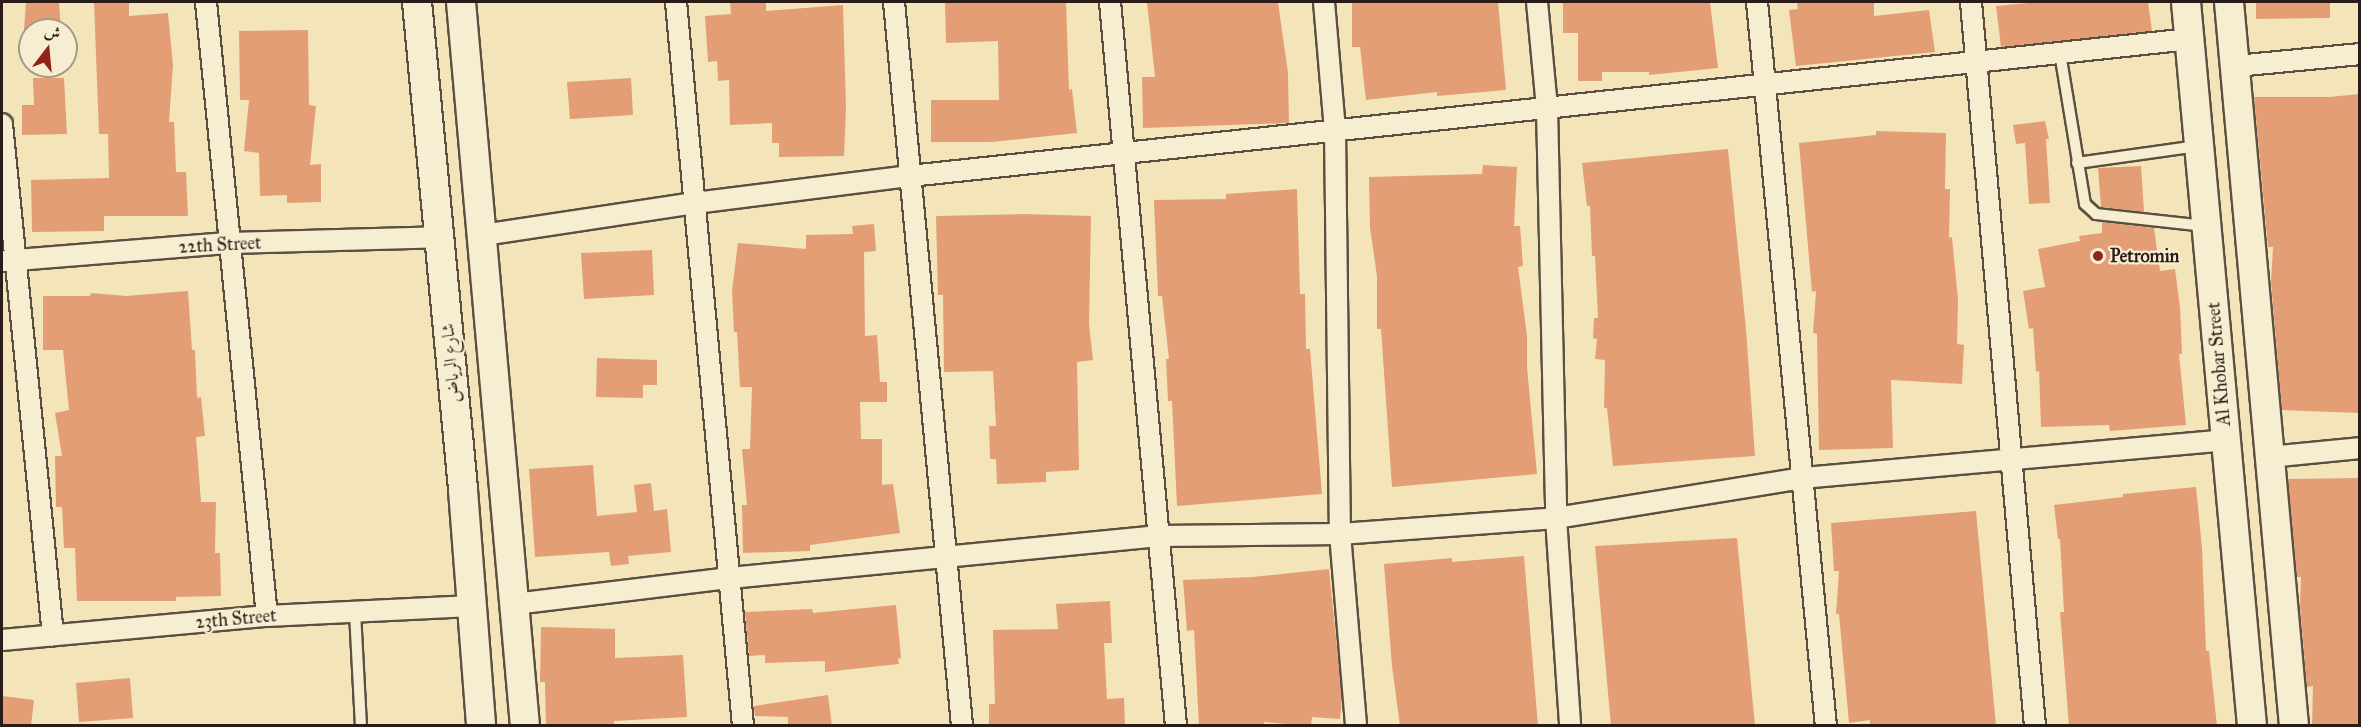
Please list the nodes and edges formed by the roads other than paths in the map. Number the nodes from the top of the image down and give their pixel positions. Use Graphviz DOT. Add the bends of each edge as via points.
graph roads {
  1 [pos="206,2"];
  2 [pos="417,2"];
  3 [pos="461,2"];
  4 [pos="676,2"];
  5 [pos="894,2"];
  6 [pos="1110,2"];
  7 [pos="1324,2"];
  8 [pos="1537,2"];
  9 [pos="1757,2"];
  10 [pos="1971,2"];
  11 [pos="2186,2"];
  12 [pos="2229,2"];
  13 [pos="2189,39"];
  14 [pos="2060,53"];
  15 [pos="2360,54"];
  16 [pos="1976,62"];
  17 [pos="2236,66"];
  18 [pos="1765,85"];
  19 [pos="1547,108"];
  20 [pos="2,124"];
  21 [pos="1335,130"];
  22 [pos="2199,146"];
  23 [pos="1124,153"];
  24 [pos="2077,163"];
  25 [pos="910,176"];
  26 [pos="695,202"];
  27 [pos="2206,226"];
  28 [pos="483,235"];
  29 [pos="439,237"];
  30 [pos="230,243"];
  31 [pos="8,261"];
  32 [pos="2226,440"];
  33 [pos="2360,448"];
  34 [pos="2269,458"];
  35 [pos="2011,459"];
  36 [pos="1803,478"];
  37 [pos="1556,518"];
  38 [pos="1340,534"];
  39 [pos="1159,536"];
  40 [pos="946,555"];
  41 [pos="730,578"];
  42 [pos="514,604"];
  43 [pos="472,606"];
  44 [pos="355,612"];
  45 [pos="267,616"];
  46 [pos="52,636"];
  47 [pos="2,640"];
  48 [pos="361,726"];
  49 [pos="482,726"];
  50 [pos="525,726"];
  51 [pos="743,726"];
  52 [pos="962,726"];
  53 [pos="1176,726"];
  54 [pos="1356,726"];
  55 [pos="1570,726"];
  56 [pos="1826,726"];
  57 [pos="2035,726"];
  58 [pos="2252,726"];
  59 [pos="2294,726"];
  1 -- 30 [label="street"];
  2 -- 29 [label="street, شارع الرياض"];
  3 -- 28 [label="street"];
  4 -- 26 [label="street"];
  5 -- 25 [label="street"];
  6 -- 23 [label="street"];
  7 -- 21 [label="street"];
  8 -- 19 [label="street"];
  9 -- 18 [label="street"];
  10 -- 16 [label="street"];
  11 -- 13 [label="street, Al Khobar Street"];
  12 -- 17 [label="street"];
  13 -- 14 [label="street"];
  13 -- 22 [label="street, Al Khobar Street"];
  14 -- 16 [label="street"];
  14 -- 24 [label="lane"];
  15 -- 17 [label="street"];
  16 -- 18 [label="street"];
  16 -- 35 [label="street"];
  17 -- 34 [label="street"];
  18 -- 19 [label="street"];
  18 -- 36 [label="street"];
  19 -- 21 [label="street"];
  19 -- 37 [label="street"];
  20 -- 31 [label="street"];
  21 -- 23 [label="street"];
  21 -- 38 [label="street"];
  22 -- 24 [label="lane"];
  22 -- 27 [label="street, Al Khobar Street"];
  23 -- 25 [label="street"];
  23 -- 39 [label="street"];
  24 -- 27 [label="lane" via="2085,204 2096,214"];
  25 -- 26 [label="street"];
  25 -- 40 [label="street"];
  26 -- 28 [label="street"];
  26 -- 41 [label="street"];
  27 -- 32 [label="street, Al Khobar Street"];
  28 -- 42 [label="street"];
  29 -- 30 [label="street, 22th Street"];
  29 -- 43 [label="street, شارع الرياض"];
  30 -- 31 [label="street, 22th Street"];
  30 -- 45 [label="street"];
  31 -- 46 [label="street"];
  32 -- 35 [label="street"];
  32 -- 58 [label="street, Al Khobar Street"];
  33 -- 34 [label="street"];
  34 -- 59 [label="street"];
  35 -- 36 [label="street"];
  35 -- 57 [label="street"];
  36 -- 37 [label="street"];
  36 -- 56 [label="street"];
  37 -- 38 [label="street"];
  37 -- 55 [label="street"];
  38 -- 39 [label="street"];
  38 -- 54 [label="street"];
  39 -- 40 [label="street"];
  39 -- 53 [label="street"];
  40 -- 41 [label="street"];
  40 -- 52 [label="street"];
  41 -- 42 [label="street"];
  41 -- 51 [label="street"];
  42 -- 50 [label="street"];
  43 -- 44 [label="street, 23th Street"];
  43 -- 49 [label="street, شارع الرياض"];
  44 -- 45 [label="street, 23th Street"];
  44 -- 48 [label="lane"];
  45 -- 46 [label="street, 23th Street"];
  46 -- 47 [label="street, 23th Street"];
}
